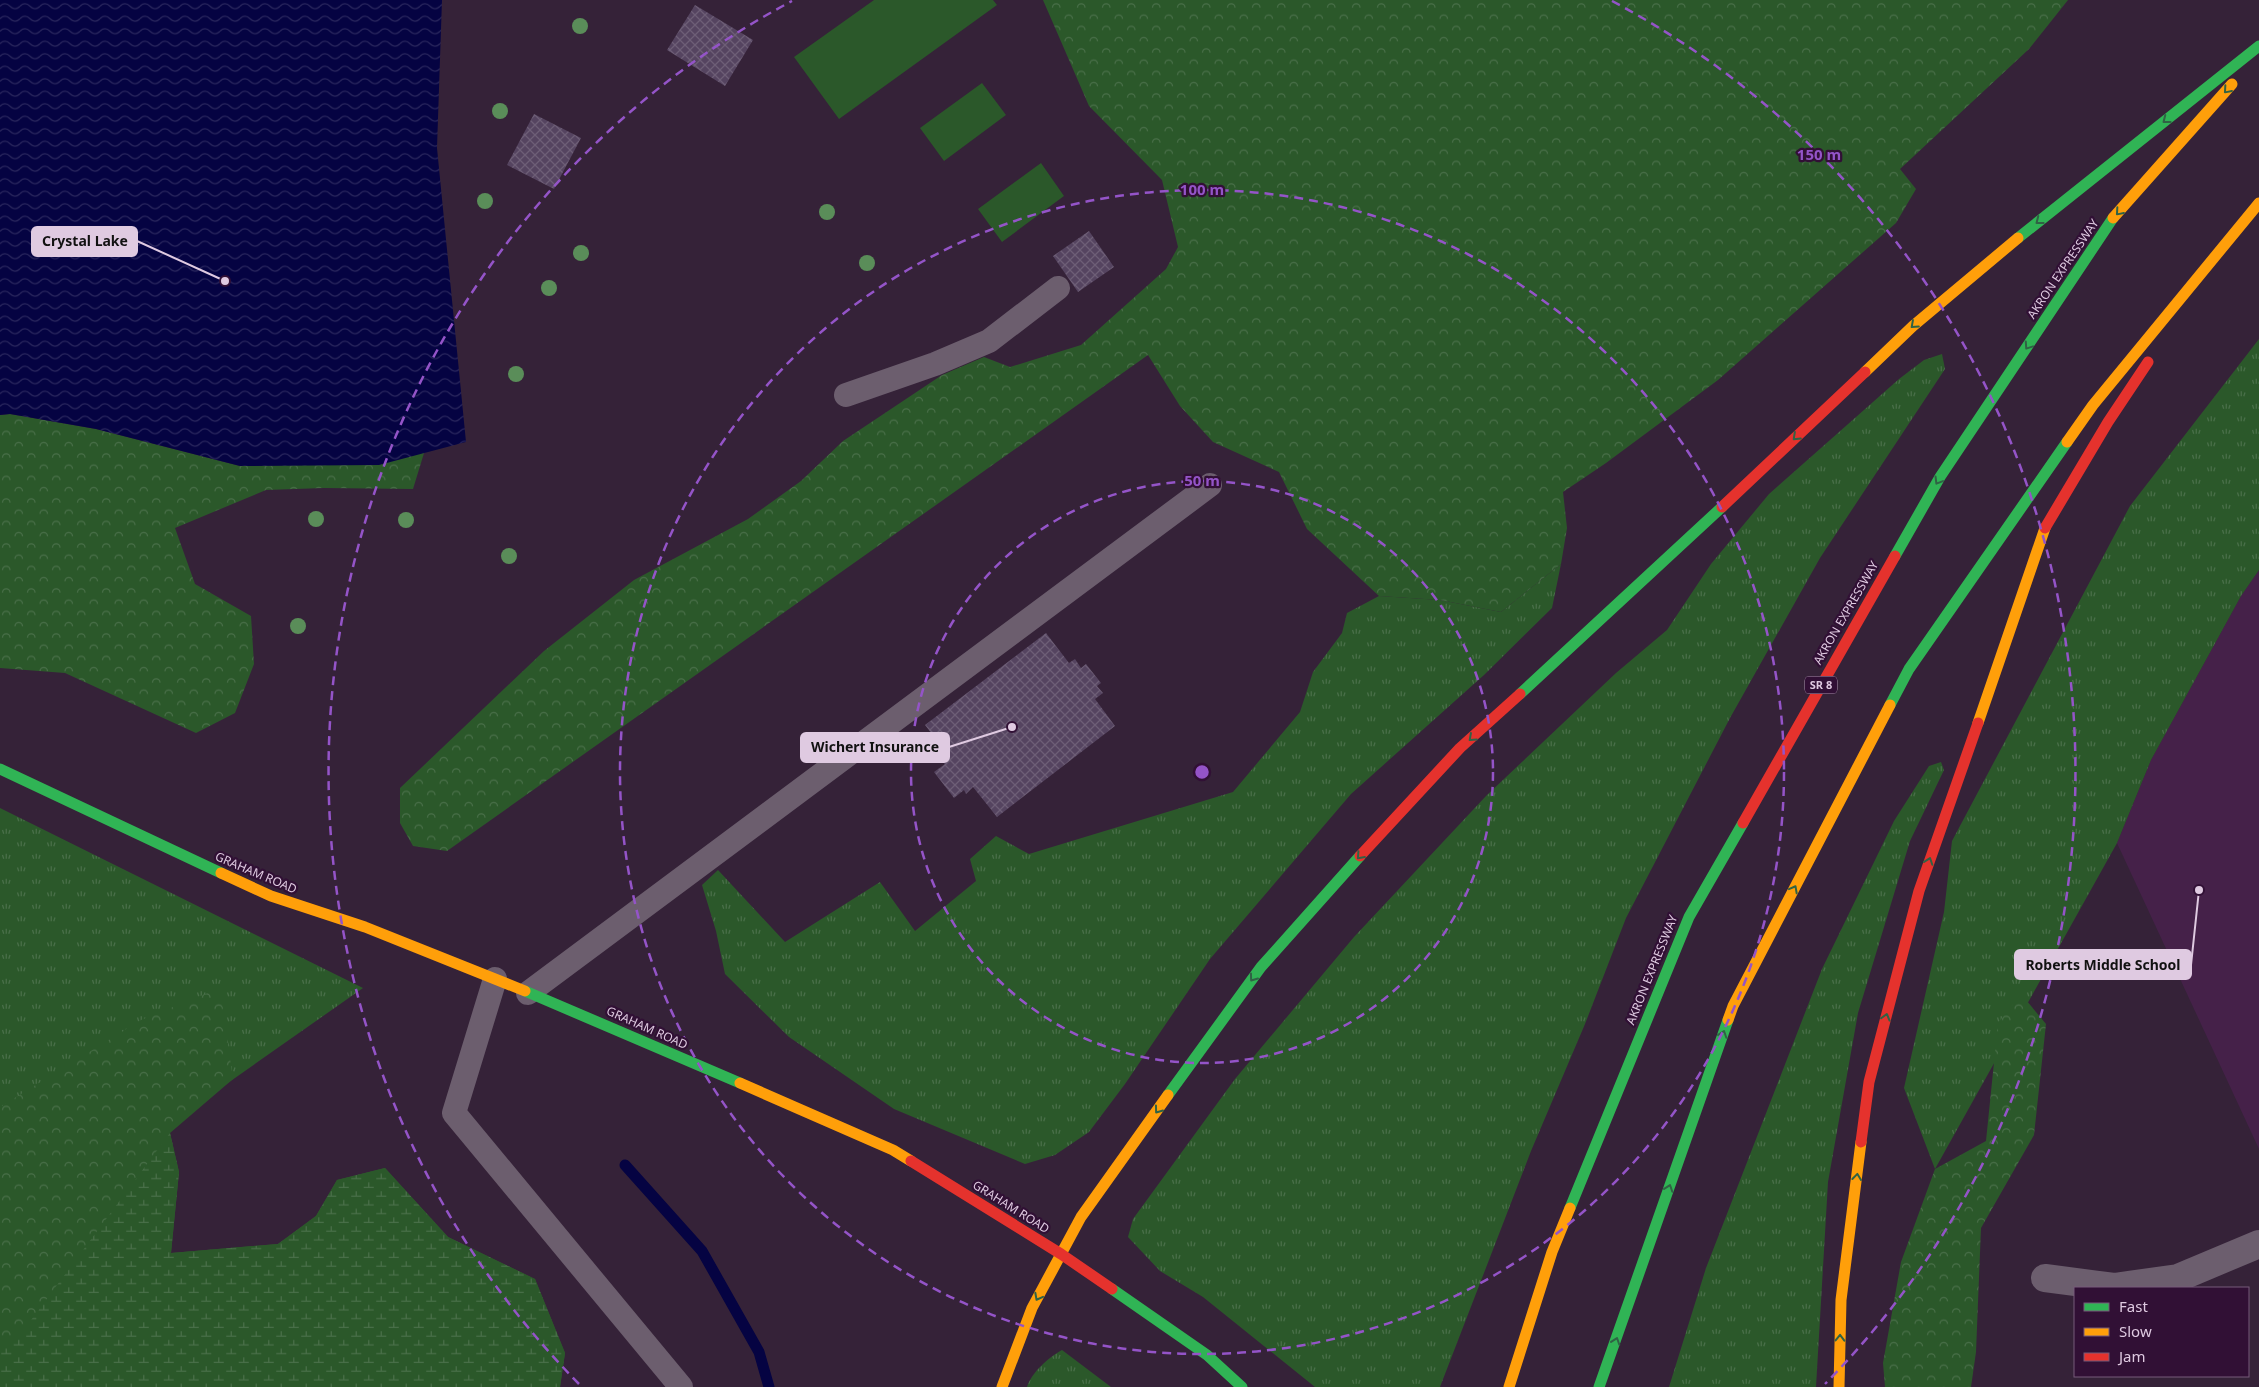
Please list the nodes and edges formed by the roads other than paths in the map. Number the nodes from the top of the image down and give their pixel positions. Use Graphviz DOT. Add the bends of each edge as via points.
graph roads {
  1 [pos="2259,46"];
  2 [pos="2259,53"];
  3 [pos="2259,204"];
  4 [pos="2243,221"];
  5 [pos="1058,288"];
  6 [pos="2168,334"];
  7 [pos="2157,350"];
  8 [pos="846,395"];
  9 [pos="1210,486"];
  10 [pos="0,769"];
  11 [pos="495,979"];
  12 [pos="528,993"];
  13 [pos="2259,1244"];
  14 [pos="1061,1254"];
  15 [pos="2045,1278"];
  16 [pos="2107,1287"];
  17 [pos="2120,1287"];
  18 [pos="681,1387"];
  19 [pos="1002,1387"];
  20 [pos="1242,1387"];
  21 [pos="1509,1387"];
  22 [pos="1600,1387"];
  23 [pos="1839,1387"];
  1 -- 14 [label="main road, one-way" via="1920,320 1640,584 1460,748 1261,968 1081,1217"];
  2 -- 21 [label="main road, AKRON EXPRESSWAY / SR 8, one-way" via="2113,218 1940,477 1689,917 1552,1252"];
  3 -- 4 [label="main road"];
  4 -- 6 [label="main road"];
  22 -- 4 [label="main road, one-way" via="1733,1006 1909,668 2093,405"];
  5 -- 8 [label="lane" via="990,341"];
  23 -- 7 [label="main road, one-way" via="1841,1300 1869,1082 1919,890 2048,521 2108,422"];
  9 -- 12 [label="lane"];
  10 -- 11 [label="main road, GRAHAM ROAD" via="271,896 365,927"];
  11 -- 12 [label="main road, GRAHAM ROAD"];
  11 -- 18 [label="lane" via="454,1114"];
  12 -- 14 [label="main road, GRAHAM ROAD" via="893,1150"];
  13 -- 17 [label="street" via="2178,1278"];
  14 -- 19 [label="main road, one-way" via="1032,1308"];
  14 -- 20 [label="main road, GRAHAM ROAD" via="1207,1355"];
  15 -- 16 [label="street"];
}
